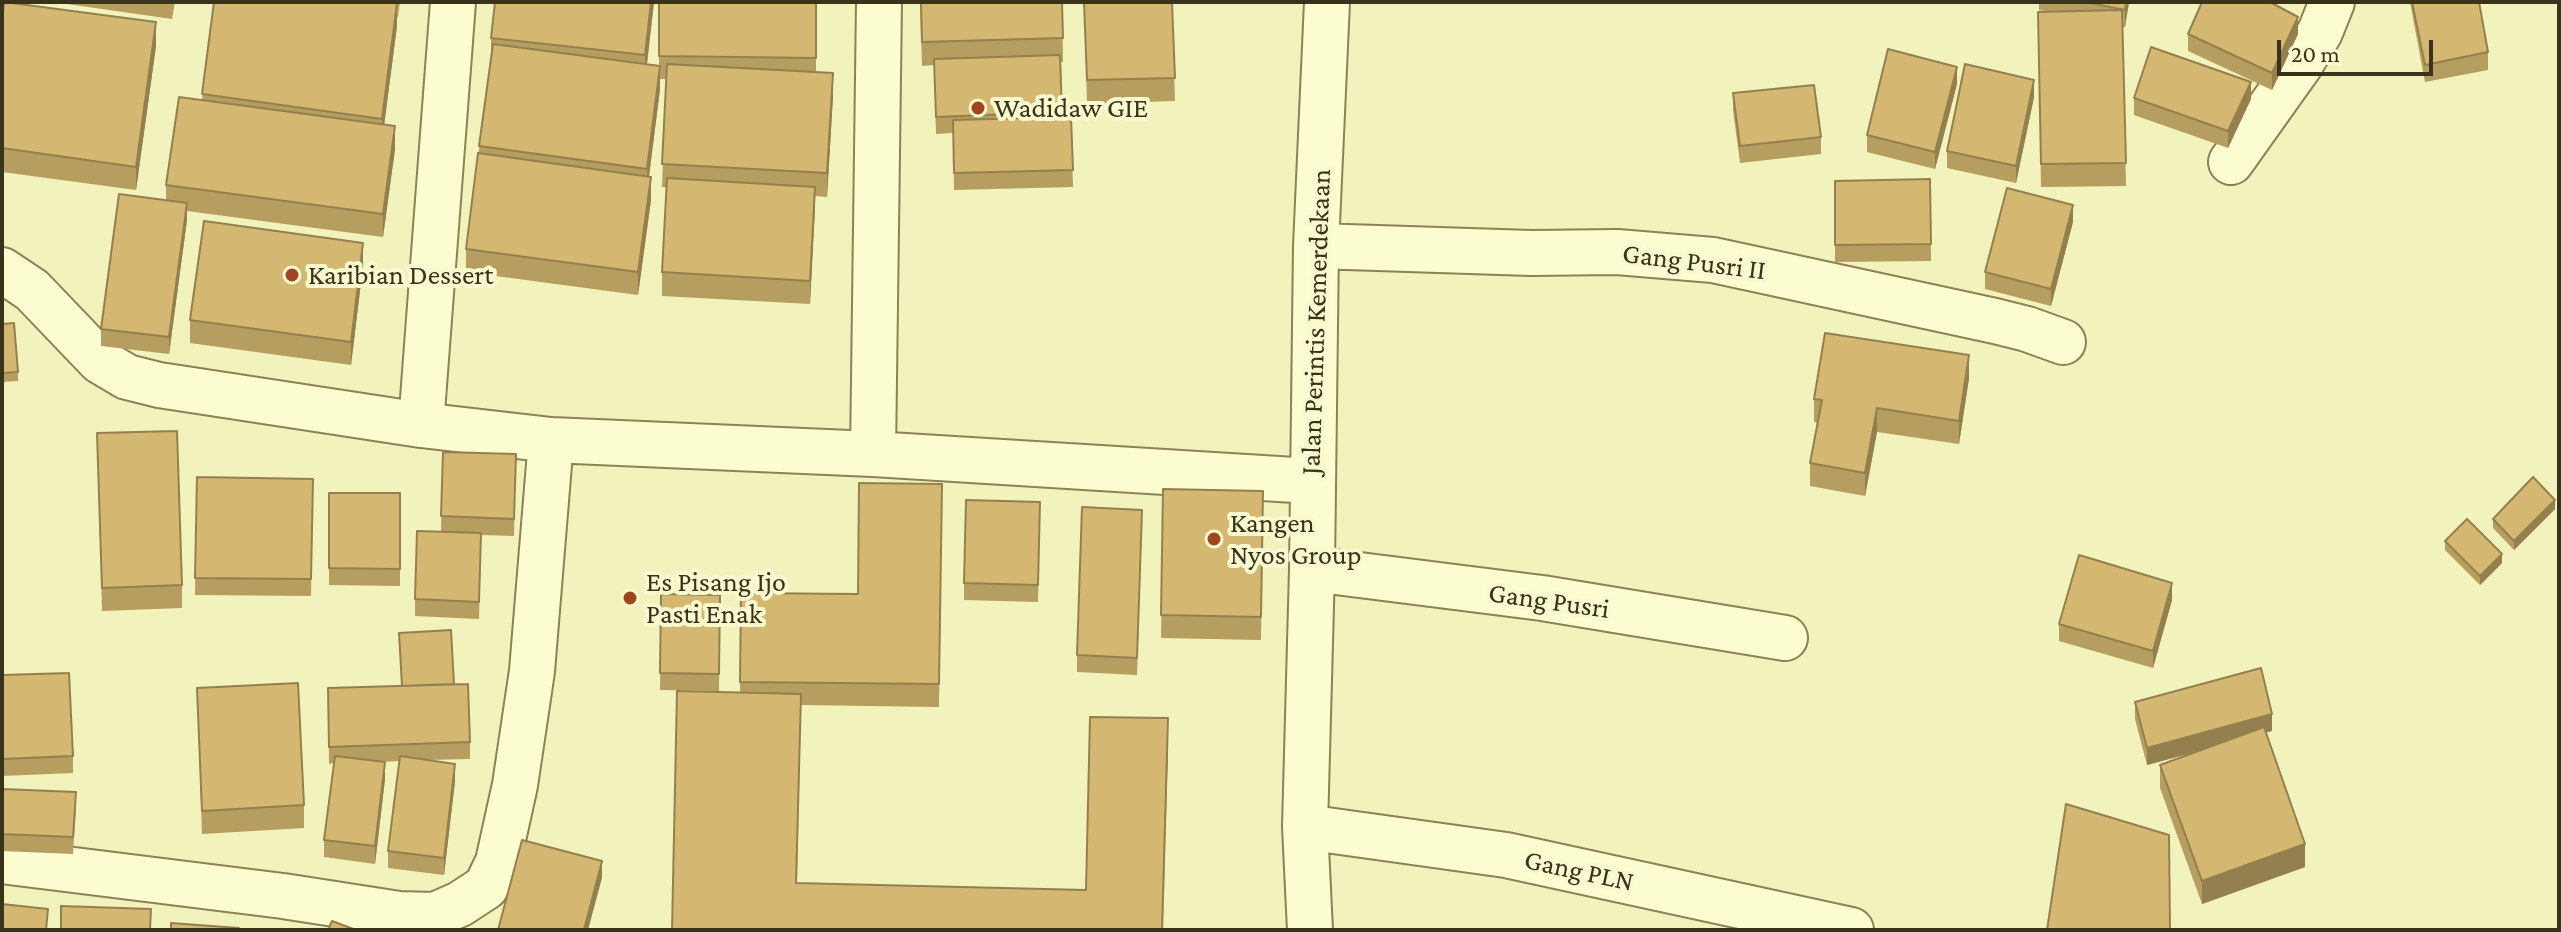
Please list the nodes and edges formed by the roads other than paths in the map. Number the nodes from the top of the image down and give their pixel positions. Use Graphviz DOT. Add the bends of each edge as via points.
graph roads {
  1 [pos="453,2"];
  2 [pos="879,2"];
  3 [pos="1327,2"];
  4 [pos="2332,2"];
  5 [pos="2231,162"];
  6 [pos="1316,246"];
  7 [pos="2,270"];
  8 [pos="2063,342"];
  9 [pos="421,425"];
  10 [pos="551,440"];
  11 [pos="873,454"];
  12 [pos="1311,481"];
  13 [pos="1312,569"];
  14 [pos="1785,638"];
  15 [pos="1305,827"];
  16 [pos="2,861"];
  17 [pos="280,913"];
  18 [pos="1310,930"];
  19 [pos="1851,930"];
  1 -- 9 [label="street"];
  2 -- 11 [label="street"];
  3 -- 6 [label="street, Jalan Perintis Kemerdekaan"];
  4 -- 5 [label="street" via="2300,65"];
  6 -- 8 [label="street, Gang Pusri II" via="1617,252 1713,260 1995,321"];
  6 -- 12 [label="street, Jalan Perintis Kemerdekaan"];
  7 -- 9 [label="street" via="32,290 100,361 127,377"];
  9 -- 10 [label="street"];
  10 -- 11 [label="street"];
  10 -- 17 [label="street" via="532,671 515,785 498,862 486,887 435,915"];
  11 -- 12 [label="street"];
  12 -- 13 [label="street, Jalan Perintis Kemerdekaan"];
  13 -- 14 [label="street, Gang Pusri" via="1542,598"];
  13 -- 15 [label="street, Jalan Perintis Kemerdekaan"];
  15 -- 18 [label="street, Jalan Perintis Kemerdekaan"];
  15 -- 19 [label="street, Gang PLN" via="1506,855"];
  16 -- 17 [label="street"];
}
